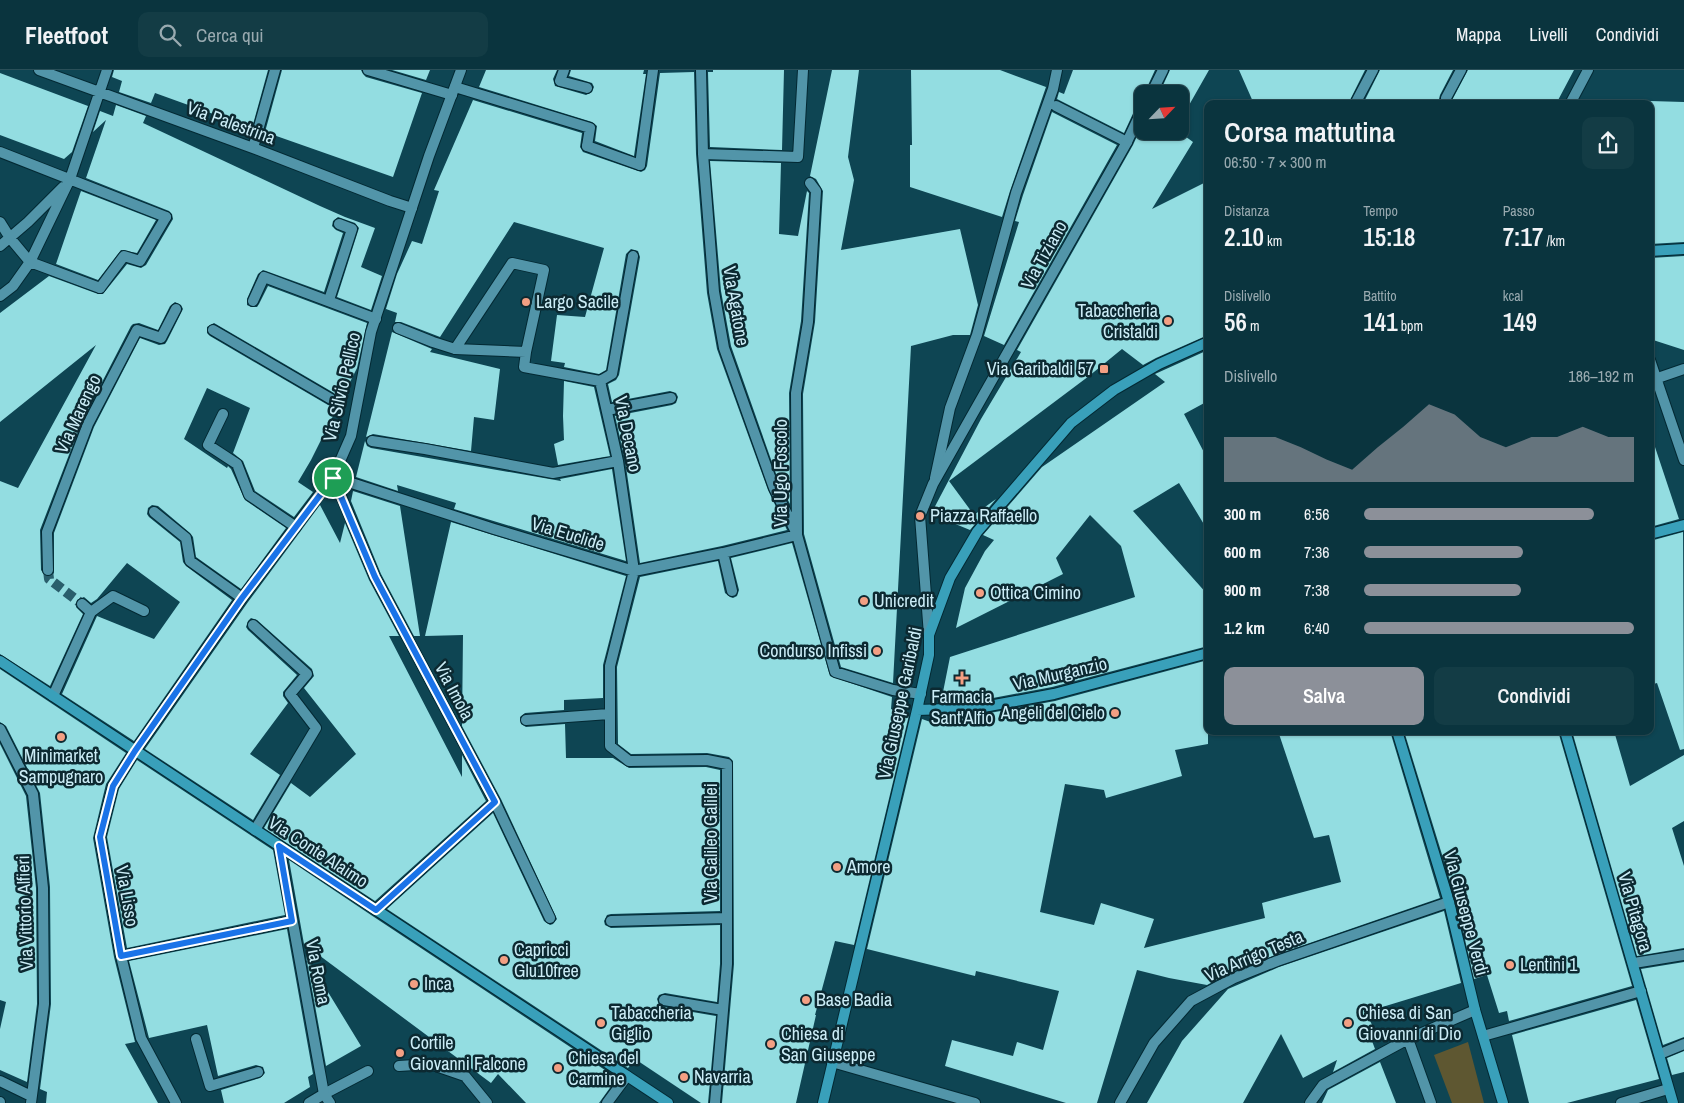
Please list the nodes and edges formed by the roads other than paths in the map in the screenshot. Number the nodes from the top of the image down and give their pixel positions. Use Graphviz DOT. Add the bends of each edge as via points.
graph roads {
  1 [pos="39,70"];
  2 [pos="107,70"];
  3 [pos="275,70"];
  4 [pos="368,70"];
  5 [pos="461,70"];
  6 [pos="564,70"];
  7 [pos="653,70"];
  8 [pos="701,70"];
  9 [pos="803,70"];
  10 [pos="1057,70"];
  11 [pos="1163,70"];
  12 [pos="1373,70"];
  13 [pos="1461,70"];
  14 [pos="1588,70"];
  15 [pos="1156,85"];
  16 [pos="587,88"];
  17 [pos="454,91"];
  18 [pos="100,92"];
  19 [pos="1446,98"];
  20 [pos="1357,100"];
  21 [pos="1572,100"];
  22 [pos="1056,106"];
  23 [pos="1134,127"];
  24 [pos="1127,142"];
  25 [pos="253,148"];
  26 [pos="0,152"];
  27 [pos="703,154"];
  28 [pos="70,180"];
  29 [pos="810,183"];
  30 [pos="412,208"];
  31 [pos="0,222"];
  32 [pos="339,224"];
  33 [pos="10,238"];
  34 [pos="0,246"];
  35 [pos="1684,249"];
  36 [pos="1654,251"];
  37 [pos="633,256"];
  38 [pos="30,262"];
  39 [pos="0,296"];
  40 [pos="252,300"];
  41 [pos="329,300"];
  42 [pos="176,309"];
  43 [pos="376,319"];
  44 [pos="398,328"];
  45 [pos="213,330"];
  46 [pos="1204,344"];
  47 [pos="455,349"];
  48 [pos="526,352"];
  49 [pos="1684,369"];
  50 [pos="1654,379"];
  51 [pos="600,381"];
  52 [pos="1654,382"];
  53 [pos="331,398"];
  54 [pos="671,398"];
  55 [pos="607,410"];
  56 [pos="223,414"];
  57 [pos="372,442"];
  58 [pos="1684,460"];
  59 [pos="618,461"];
  60 [pos="333,478"];
  61 [pos="934,484"];
  62 [pos="154,512"];
  63 [pos="1684,525"];
  64 [pos="296,527"];
  65 [pos="1654,533"];
  66 [pos="797,535"];
  67 [pos="723,553"];
  68 [pos="48,570"];
  69 [pos="634,571"];
  70 [pos="732,591"];
  71 [pos="242,598"];
  72 [pos="82,604"];
  73 [pos="144,610"];
  74 [pos="91,612"];
  75 [pos="253,625"];
  76 [pos="929,635"];
  77 [pos="1204,654"];
  78 [pos="0,661"];
  79 [pos="921,694"];
  80 [pos="53,696"];
  81 [pos="918,710"];
  82 [pos="609,714"];
  83 [pos="526,720"];
  84 [pos="0,729"];
  85 [pos="1398,735"];
  86 [pos="1566,735"];
  87 [pos="135,751"];
  88 [pos="495,802"];
  89 [pos="255,830"];
  90 [pos="279,846"];
  91 [pos="1449,902"];
  92 [pos="376,910"];
  93 [pos="550,918"];
  94 [pos="727,918"];
  95 [pos="611,920"];
  96 [pos="292,921"];
  97 [pos="1684,955"];
  98 [pos="121,956"];
  99 [pos="1634,963"];
  100 [pos="1641,991"];
  101 [pos="664,1000"];
  102 [pos="724,1010"];
  103 [pos="1474,1010"];
  104 [pos="1483,1036"];
  105 [pos="196,1039"];
  106 [pos="1408,1039"];
  107 [pos="1684,1044"];
  108 [pos="1660,1054"];
  109 [pos="832,1062"];
  110 [pos="399,1066"];
  111 [pos="368,1071"];
  112 [pos="258,1072"];
  113 [pos="627,1076"];
  114 [pos="0,1081"];
  115 [pos="1668,1089"];
  116 [pos="324,1094"];
  117 [pos="31,1100"];
  118 [pos="176,1103"];
  119 [pos="308,1103"];
  120 [pos="330,1103"];
  121 [pos="487,1103"];
  122 [pos="607,1103"];
  123 [pos="668,1103"];
  124 [pos="715,1103"];
  125 [pos="823,1103"];
  126 [pos="975,1103"];
  127 [pos="1120,1103"];
  128 [pos="1310,1103"];
  129 [pos="1432,1103"];
  130 [pos="1503,1103"];
  131 [pos="1621,1103"];
  132 [pos="1673,1103"];
  1 -- 18 [label="street, Via Palestrina"];
  2 -- 18 [label="street"];
  3 -- 25 [label="street"];
  4 -- 17 [label="street"];
  5 -- 17 [label="street, Via Silvio Pellico"];
  6 -- 16 [label="street" via="560,81"];
  7 -- 17 [label="street" via="640,165 587,146 590,128"];
  8 -- 27 [label="street, Via Agatone"];
  9 -- 27 [label="street" via="798,157"];
  10 -- 61 [label="street" via="1016,193 977,335 950,408"];
  11 -- 15 [label="street"];
  12 -- 20 [label="street"];
  13 -- 19 [label="street"];
  14 -- 21 [label="street"];
  17 -- 30 [label="street, Via Silvio Pellico"];
  18 -- 25 [label="street, Via Palestrina"];
  18 -- 28 [label="street"];
  22 -- 24 [label="street"];
  23 -- 24 [label="street, Via Tiziano"];
  24 -- 61 [label="street, Via Tiziano"];
  25 -- 30 [label="street, Via Palestrina"];
  26 -- 28 [label="street"];
  27 -- 66 [label="street, Via Agatone" via="714,292 724,348 774,488"];
  28 -- 33 [label="street"];
  28 -- 38 [label="street"];
  28 -- 38 [label="street" via="166,217 140,262 124,256 100,288"];
  29 -- 66 [label="street, Via Ugo Foscolo" via="816,190 808,322 796,393"];
  30 -- 43 [label="street, Via Silvio Pellico"];
  31 -- 33 [label="street"];
  32 -- 41 [label="street" via="352,229"];
  33 -- 34 [label="street"];
  33 -- 38 [label="street"];
  35 -- 36 [label="main road"];
  37 -- 51 [label="street" via="612,374"];
  38 -- 39 [label="street" via="13,286"];
  40 -- 41 [label="street" via="264,277"];
  41 -- 43 [label="street"];
  42 -- 68 [label="street, Via Marengo" via="161,338 137,330 88,424 47,532"];
  43 -- 60 [label="street, Via Silvio Pellico" via="351,436"];
  44 -- 47 [label="street"];
  45 -- 53 [label="street"];
  46 -- 76 [label="main road, Via Giuseppe Garibaldi" via="1159,364 1114,390 1071,423 977,532 950,578"];
  47 -- 48 [label="street"];
  47 -- 48 [label="street" via="512,263 544,270"];
  48 -- 51 [label="street, Via Decano" via="524,367"];
  49 -- 50 [label="street"];
  51 -- 55 [label="street, Via Decano"];
  52 -- 58 [label="street"];
  54 -- 55 [label="street"];
  55 -- 59 [label="street, Via Decano"];
  56 -- 64 [label="street" via="208,445 237,464 249,495"];
  57 -- 59 [label="street" via="553,472"];
  59 -- 69 [label="street, Via Decano"];
  60 -- 64 [label="street, Via Silvio Pellico"];
  60 -- 69 [label="street, Via Euclide"];
  60 -- 88 [label="street, Via Imola" via="375,577"];
  61 -- 76 [label="street" via="920,516"];
  62 -- 71 [label="street" via="186,538 190,561"];
  63 -- 65 [label="main road"];
  64 -- 71 [label="street, Via Silvio Pellico"];
  66 -- 67 [label="street, Via Euclide"];
  66 -- 79 [label="street, Via Ugo Foscolo" via="835,672 893,690"];
  67 -- 69 [label="street, Via Euclide"];
  67 -- 70 [label="street"];
  69 -- 82 [label="street, Via Galileo Galilei" via="610,666"];
  71 -- 87 [label="street, Via Silvio Pellico"];
  72 -- 74 [label="street"];
  73 -- 74 [label="street" via="112,596"];
  74 -- 80 [label="street"];
  75 -- 89 [label="street" via="307,674 290,694 316,728"];
  76 -- 79 [label="main road, Via Giuseppe Garibaldi" via="929,655"];
  77 -- 81 [label="main road, Via Murganzio" via="1054,694 978,708"];
  78 -- 80 [label="main road, Via Conte Alaimo"];
  79 -- 81 [label="main road, Via Giuseppe Garibaldi"];
  80 -- 87 [label="main road, Via Conte Alaimo"];
  81 -- 109 [label="main road, Via Giuseppe Garibaldi"];
  82 -- 83 [label="street"];
  82 -- 94 [label="street, Via Galileo Galilei" via="610,746 629,761 707,760 727,764"];
  84 -- 117 [label="street, Via Vittorio Alfieri" via="33,794 43,888 44,1004"];
  85 -- 91 [label="main road, Via Giuseppe Verdi"];
  86 -- 99 [label="main road, Via Pitagora"];
  87 -- 89 [label="main road, Via Conte Alaimo"];
  87 -- 98 [label="street, Via Lisso" via="113,786 100,837"];
  88 -- 92 [label="street"];
  88 -- 93 [label="street, Via Imola"];
  89 -- 90 [label="main road, Via Conte Alaimo"];
  90 -- 92 [label="main road, Via Conte Alaimo"];
  90 -- 96 [label="street, Via Roma"];
  91 -- 103 [label="main road, Via Giuseppe Verdi"];
  91 -- 127 [label="street, Via Arrigo Testa" via="1277,961 1234,978 1191,1001 1154,1043"];
  92 -- 113 [label="main road, Via Conte Alaimo"];
  94 -- 95 [label="street"];
  94 -- 102 [label="street, Via Galileo Galilei"];
  96 -- 98 [label="street"];
  96 -- 116 [label="street, Via Roma"];
  97 -- 99 [label="street"];
  98 -- 118 [label="street, Via Lisso" via="141,1038"];
  99 -- 100 [label="main road, Via Pitagora"];
  100 -- 104 [label="street"];
  100 -- 108 [label="main road, Via Pitagora"];
  101 -- 102 [label="street"];
  102 -- 124 [label="street, Via Galileo Galilei"];
  103 -- 104 [label="main road, Via Giuseppe Verdi"];
  103 -- 106 [label="street"];
  104 -- 130 [label="main road, Via Giuseppe Verdi"];
  105 -- 112 [label="street" via="210,1086"];
  106 -- 128 [label="street" via="1323,1085"];
  106 -- 129 [label="street"];
  107 -- 108 [label="street"];
  108 -- 115 [label="main road, Via Pitagora"];
  109 -- 125 [label="main road, Via Giuseppe Garibaldi"];
  109 -- 126 [label="street"];
  110 -- 121 [label="street" via="430,1064 465,1076"];
  111 -- 116 [label="street"];
  113 -- 122 [label="street"];
  113 -- 123 [label="main road, Via Conte Alaimo"];
  114 -- 117 [label="street"];
  115 -- 131 [label="street"];
  115 -- 132 [label="main road, Via Pitagora"];
  116 -- 119 [label="street"];
  116 -- 120 [label="street, Via Roma"];
}
